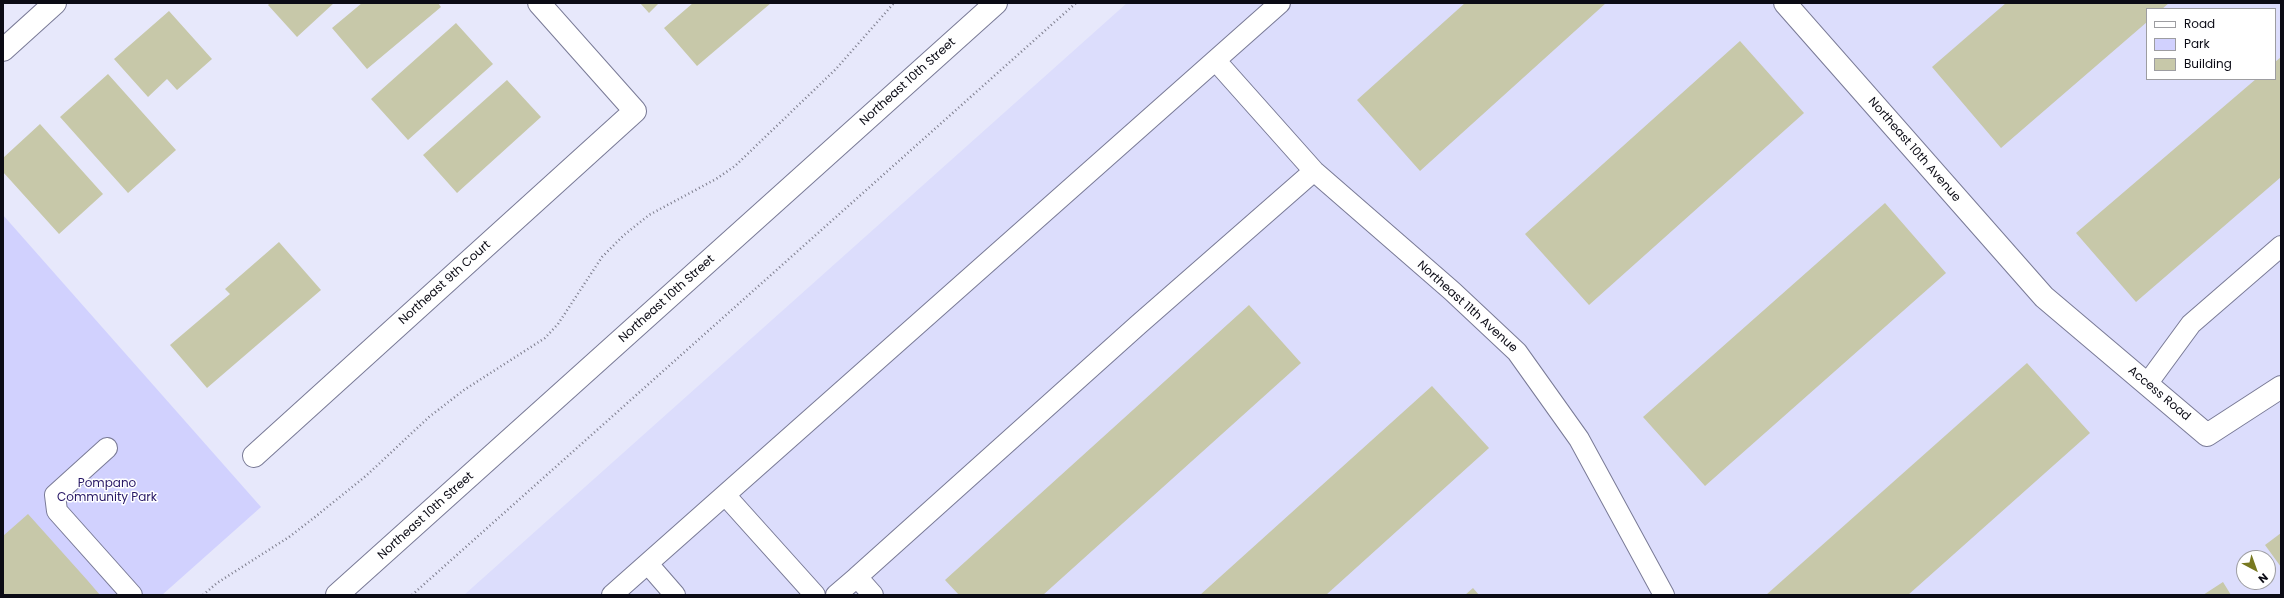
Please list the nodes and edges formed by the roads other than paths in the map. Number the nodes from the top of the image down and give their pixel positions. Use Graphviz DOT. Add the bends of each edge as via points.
graph roads {
  1 [pos="56,3"];
  2 [pos="539,3"];
  3 [pos="996,3"];
  4 [pos="1280,3"];
  5 [pos="1785,3"];
  6 [pos="3,50"];
  7 [pos="1216,61"];
  8 [pos="1314,171"];
  9 [pos="2281,246"];
  10 [pos="2044,297"];
  11 [pos="2147,384"];
  12 [pos="2281,386"];
  13 [pos="107,448"];
  14 [pos="254,456"];
  15 [pos="726,496"];
  16 [pos="648,564"];
  17 [pos="857,577"];
  18 [pos="132,595"];
  19 [pos="337,595"];
  20 [pos="612,595"];
  21 [pos="674,595"];
  22 [pos="815,595"];
  23 [pos="836,595"];
  24 [pos="873,595"];
  25 [pos="1664,595"];
  1 -- 6 [label="street"];
  2 -- 14 [label="street, Northeast 9th Court" via="635,111"];
  3 -- 19 [label="street, Northeast 10th Street"];
  4 -- 7 [label="lane"];
  5 -- 10 [label="street, Northeast 10th Avenue"];
  7 -- 8 [label="lane, Northeast 11th Avenue"];
  7 -- 15 [label="lane"];
  8 -- 17 [label="lane"];
  8 -- 25 [label="lane, Northeast 11th Avenue" via="1452,291 1517,352 1579,438"];
  9 -- 11 [label="lane" via="2191,324"];
  10 -- 11 [label="street, Access Road"];
  11 -- 12 [label="street, Access Road" via="2207,435"];
  13 -- 18 [label="lane" via="55,496 57,511"];
  15 -- 16 [label="lane"];
  15 -- 22 [label="lane"];
  16 -- 20 [label="lane"];
  16 -- 21 [label="lane"];
  17 -- 23 [label="lane"];
  17 -- 24 [label="lane"];
}
